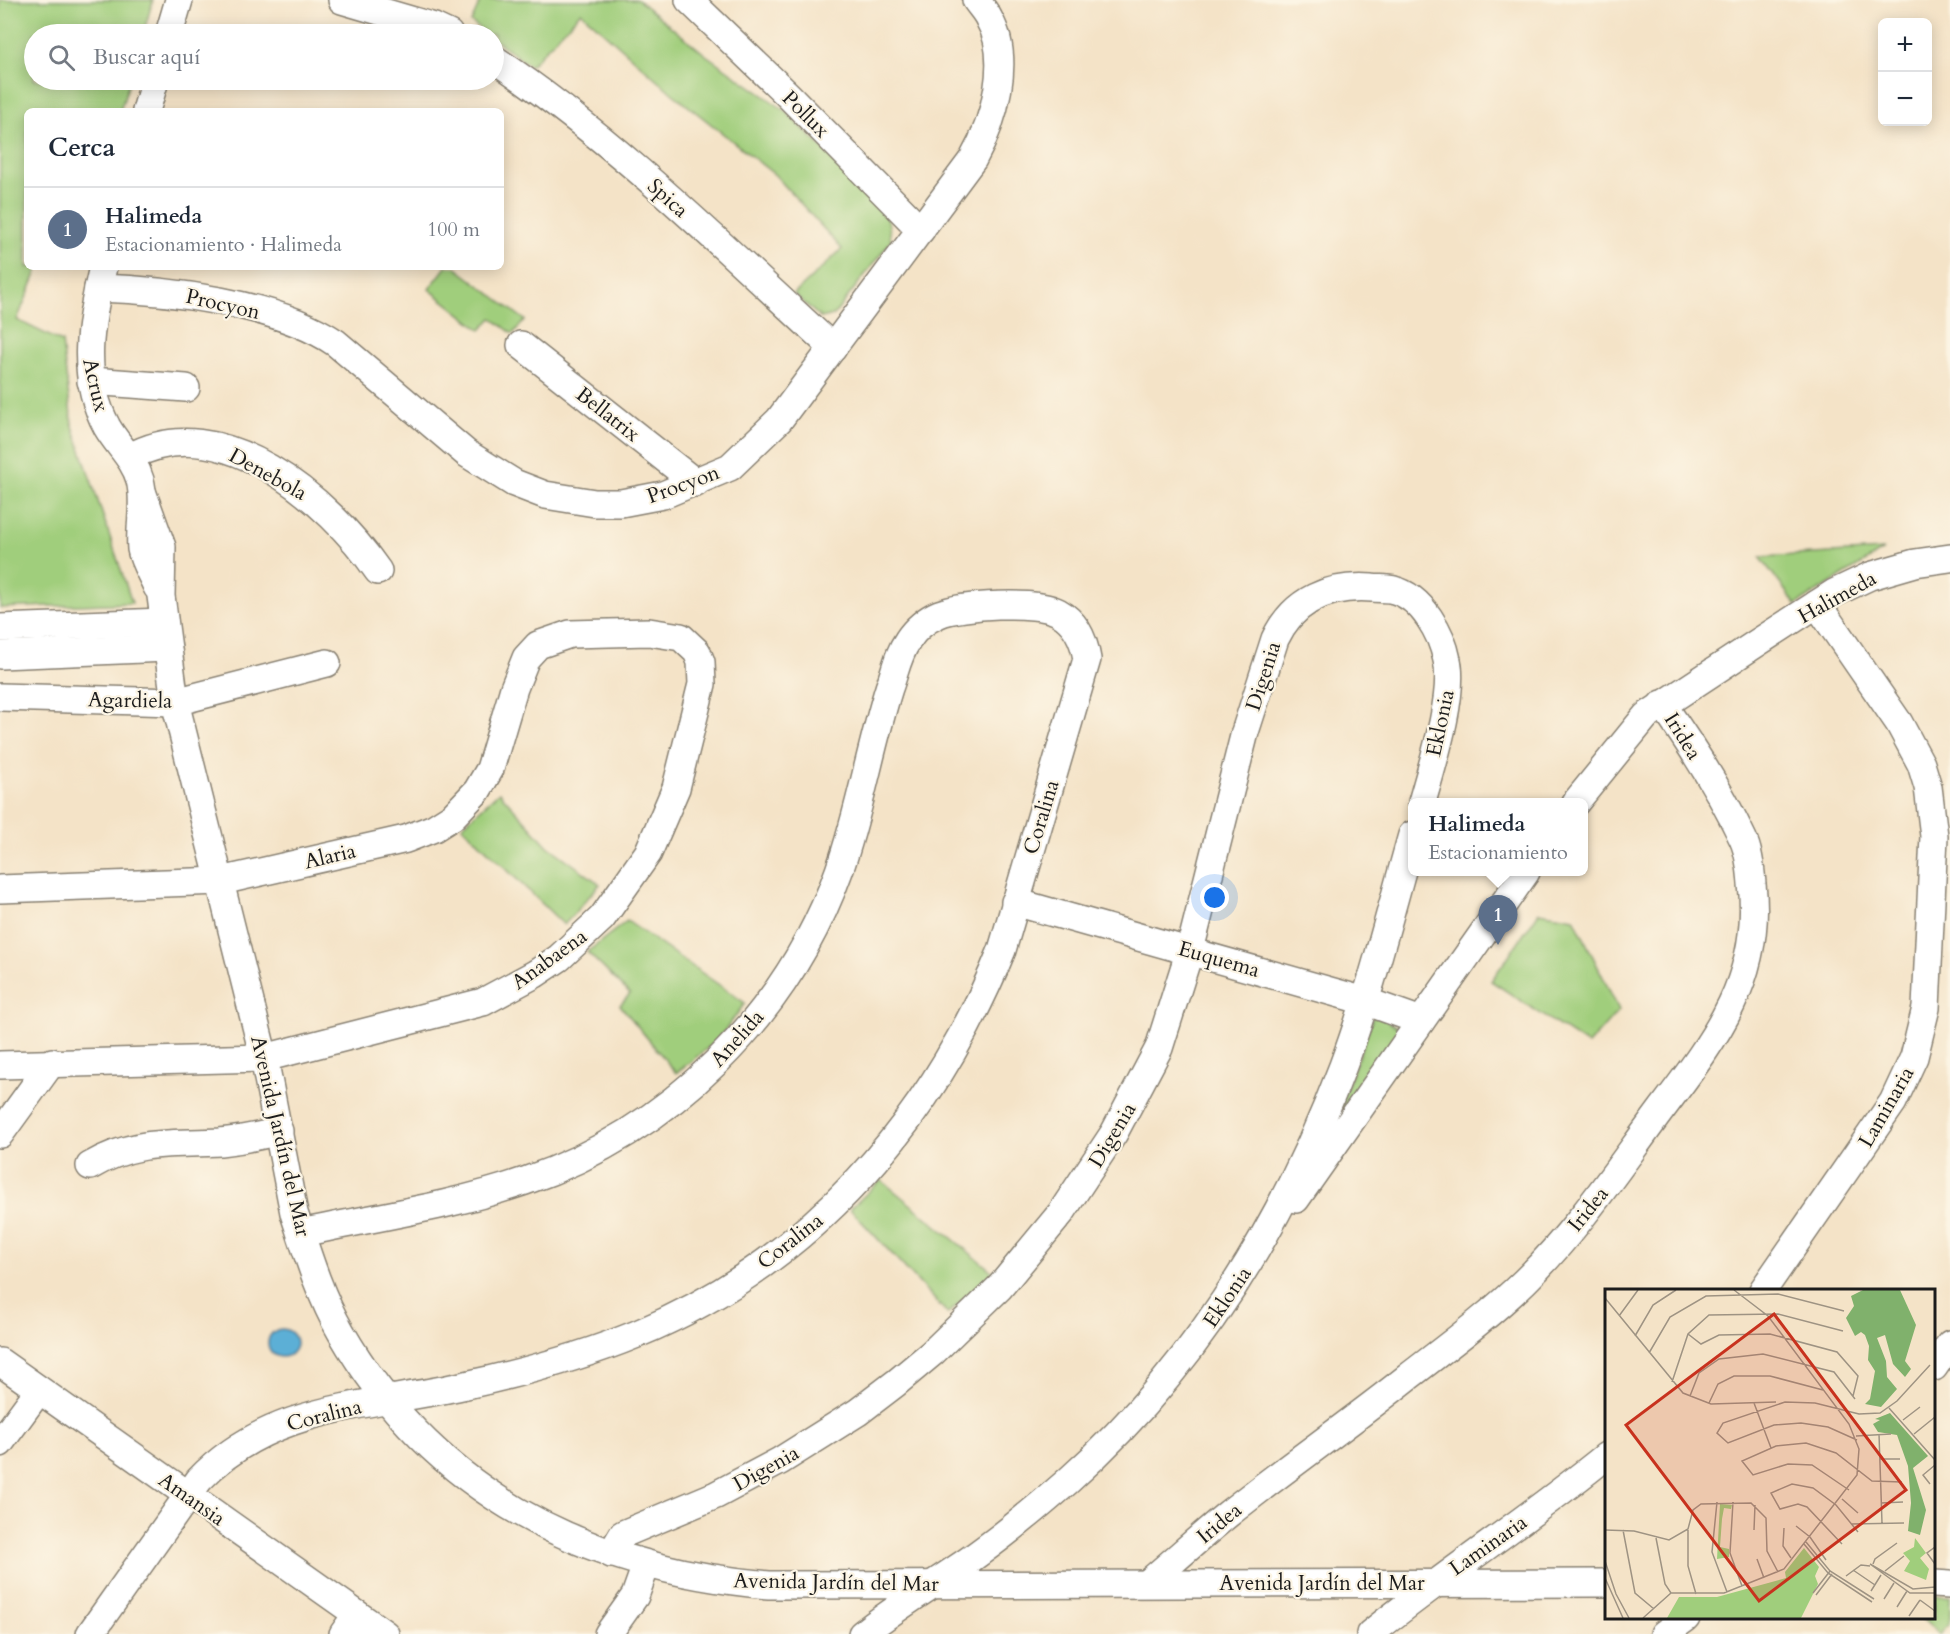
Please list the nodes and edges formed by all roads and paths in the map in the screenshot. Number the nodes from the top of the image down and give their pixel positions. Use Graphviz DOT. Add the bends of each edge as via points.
graph roads {
  1 [pos="179,0"];
  2 [pos="342,0"];
  3 [pos="689,0"];
  4 [pos="976,0"];
  5 [pos="172,24"];
  6 [pos="424,24"];
  7 [pos="504,66"];
  8 [pos="152,90"];
  9 [pos="147,108"];
  10 [pos="921,230"];
  11 [pos="100,278"];
  12 [pos="520,345"];
  13 [pos="833,348"];
  14 [pos="91,381"];
  15 [pos="186,388"];
  16 [pos="130,457"];
  17 [pos="696,483"];
  18 [pos="1950,558"];
  19 [pos="378,571"];
  20 [pos="1396,590"];
  21 [pos="1817,604"];
  22 [pos="162,609"];
  23 [pos="948,611"];
  24 [pos="0,628"];
  25 [pos="545,641"];
  26 [pos="167,648"];
  27 [pos="0,655"];
  28 [pos="327,663"];
  29 [pos="0,697"];
  30 [pos="175,702"];
  31 [pos="1662,704"];
  32 [pos="1423,798"];
  33 [pos="1579,798"];
  34 [pos="1408,852"];
  35 [pos="1523,876"];
  36 [pos="221,881"];
  37 [pos="0,889"];
  38 [pos="1015,902"];
  39 [pos="1190,950"];
  40 [pos="1365,1001"];
  41 [pos="1421,1021"];
  42 [pos="264,1058"];
  43 [pos="52,1062"];
  44 [pos="0,1065"];
  45 [pos="279,1131"];
  46 [pos="0,1134"];
  47 [pos="90,1166"];
  48 [pos="301,1233"];
  49 [pos="1261,1245"];
  50 [pos="1764,1289"];
  51 [pos="1950,1344"];
  52 [pos="0,1362"];
  53 [pos="1935,1366"];
  54 [pos="39,1390"];
  55 [pos="388,1400"];
  56 [pos="0,1443"];
  57 [pos="1605,1457"];
  58 [pos="187,1496"];
  59 [pos="611,1554"];
  60 [pos="646,1565"];
  61 [pos="1149,1582"];
  62 [pos="1605,1582"];
  63 [pos="1433,1583"];
  64 [pos="854,1584"];
  65 [pos="1935,1584"];
  66 [pos="932,1585"];
  67 [pos="1950,1585"];
  68 [pos="1683,1619"];
  69 [pos="350,1624"];
  70 [pos="865,1632"];
  71 [pos="90,1634"];
  72 [pos="385,1634"];
  73 [pos="608,1634"];
  74 [pos="1370,1634"];
  75 [pos="1664,1634"];
  1 -- 5 [label="street"];
  2 -- 6 [label="street"];
  3 -- 10 [label="street, Pollux"];
  4 -- 10 [label="street, Procyon" via="990,21 996,41 995,106 973,159"];
  7 -- 13 [label="street, Spica" via="654,184"];
  8 -- 9 [label="street"];
  10 -- 13 [label="street, Procyon"];
  11 -- 14 [label="street, Acrux" via="88,348"];
  11 -- 17 [label="street, Procyon" via="209,299 310,328 336,343 481,464 530,490 570,500 621,502 663,495"];
  12 -- 17 [label="street, Bellatrix"];
  13 -- 17 [label="street, Procyon" via="779,420 751,450 730,467"];
  14 -- 15 [label="street"];
  14 -- 16 [label="street, Acrux" via="105,422"];
  16 -- 19 [label="street, Denebola" via="160,444 193,441 258,463 330,512"];
  16 -- 22 [label="street, Acrux" via="162,547"];
  18 -- 21 [label="street, Halimeda" via="1870,576"];
  20 -- 32 [label="street, Eklonia" via="1431,621 1448,663 1449,693"];
  20 -- 39 [label="street, Digenia" via="1344,587 1319,594 1297,608 1280,627 1245,732"];
  21 -- 31 [label="street, Halimeda"];
  21 -- 50 [label="street, Laminaria" via="1899,723 1921,764 1928,787 1934,836 1926,1000 1914,1057 1893,1102"];
  22 -- 24 [label="street"];
  22 -- 26 [label="street, Avenida Jardín del Mar"];
  23 -- 38 [label="street, Coralina" via="1001,606 1048,608 1066,617 1085,647 1087,659"];
  23 -- 48 [label="street, Anelida" via="920,627 901,651 880,715 846,850 811,935 754,1023 704,1075 644,1122 552,1171 497,1190"];
  25 -- 36 [label="street, Alaria" via="526,658 490,769 477,791 453,816 406,839"];
  25 -- 42 [label="street, Anabaena" via="570,634 671,634 690,644 701,662 702,684 676,788 660,829 634,876 581,939 510,989 483,1002 422,1020"];
  26 -- 27 [label="street"];
  26 -- 30 [label="street, Avenida Jardín del Mar"];
  28 -- 30 [label="street, Agardiela"];
  29 -- 30 [label="street, Agardiela"];
  30 -- 36 [label="street, Avenida Jardín del Mar"];
  31 -- 33 [label="street, Halimeda" via="1627,736"];
  31 -- 61 [label="street, Iridea" via="1744,841 1749,863 1753,886 1752,933 1743,978 1724,1022 1603,1192 1521,1285 1384,1397 1228,1514"];
  34 -- 40 [label="street, Eklonia"];
  35 -- 41 [label="street"];
  36 -- 37 [label="street, Alaria"];
  36 -- 42 [label="street, Avenida Jardín del Mar"];
  38 -- 39 [label="street, Euquema"];
  38 -- 55 [label="street, Coralina" via="1002,950 985,991 945,1069 866,1173 808,1229 711,1298 639,1334 563,1361"];
  39 -- 40 [label="street, Euquema"];
  39 -- 59 [label="street, Digenia" via="1159,1048 1114,1134 1061,1213 1000,1287 932,1353 858,1412 716,1495 623,1534"];
  40 -- 41 [label="street, Euquema"];
  40 -- 49 [label="street, Eklonia" via="1343,1067"];
  41 -- 49 [label="street"];
  42 -- 43 [label="street, Anabaena"];
  42 -- 45 [label="street, Avenida Jardín del Mar"];
  43 -- 44 [label="street, Anabaena"];
  43 -- 46 [label="street"];
  45 -- 47 [label="street" via="220,1142 139,1146"];
  45 -- 48 [label="street, Avenida Jardín del Mar"];
  48 -- 55 [label="street, Avenida Jardín del Mar" via="339,1330"];
  49 -- 66 [label="street, Eklonia" via="1203,1332 1116,1434 1037,1508"];
  51 -- 53 [label="street"];
  52 -- 54 [label="street, Amansia"];
  54 -- 56 [label="street"];
  54 -- 58 [label="street, Amansia"];
  55 -- 58 [label="street, Coralina" via="331,1410 264,1431 213,1465"];
  55 -- 59 [label="street, Avenida Jardín del Mar" via="411,1428 484,1490 538,1523"];
  57 -- 63 [label="street, Laminaria" via="1524,1520"];
  58 -- 69 [label="street, Amansia"];
  58 -- 71 [label="street, Coralina"];
  59 -- 60 [label="street, Avenida Jardín del Mar"];
  60 -- 64 [label="street, Avenida Jardín del Mar" via="750,1583"];
  60 -- 73 [label="street" via="635,1596"];
  61 -- 63 [label="street, Avenida Jardín del Mar"];
  61 -- 66 [label="street, Avenida Jardín del Mar"];
  62 -- 63 [label="street, Avenida Jardín del Mar"];
  63 -- 74 [label="street, Laminaria"];
  64 -- 66 [label="street, Avenida Jardín del Mar"];
  64 -- 70 [label="street" via="870,1606"];
  65 -- 67 [label="street"];
  66 -- 70 [label="street, Eklonia"];
  68 -- 75 [label="street"];
  69 -- 72 [label="street, Amansia"];
}
